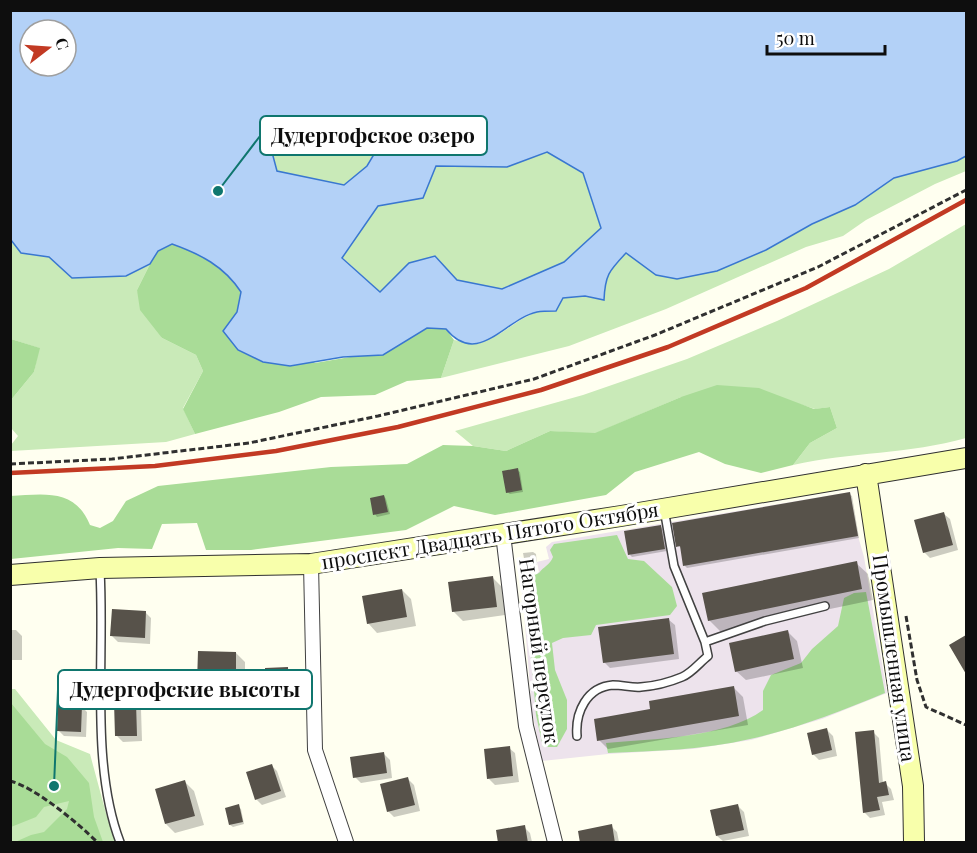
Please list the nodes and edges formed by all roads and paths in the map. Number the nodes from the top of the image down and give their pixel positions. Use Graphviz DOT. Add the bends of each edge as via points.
graph roads {
  1 [pos="966,190"];
  2 [pos="966,458"];
  3 [pos="10,464"];
  4 [pos="867,474"];
  5 [pos="664,509"];
  6 [pos="503,534"];
  7 [pos="311,564"];
  8 [pos="100,568"];
  9 [pos="10,575"];
  10 [pos="825,606"];
  11 [pos="888,608"];
  12 [pos="705,642"];
  13 [pos="966,725"];
  14 [pos="577,736"];
  15 [pos="10,781"];
  16 [pos="97,843"];
  17 [pos="120,843"];
  18 [pos="346,843"];
  19 [pos="555,843"];
  20 [pos="914,843"];
  1 -- 3 [label="path" via="818,267 655,335 534,379 249,443 112,459"];
  2 -- 4 [label="street, проспект Двадцать Пятого Октября"];
  4 -- 5 [label="street, проспект Двадцать Пятого Октября"];
  4 -- 11 [label="street, Промышленная улица"];
  5 -- 6 [label="street, проспект Двадцать Пятого Октября"];
  5 -- 12 [label="lane" via="674,566"];
  6 -- 7 [label="street, проспект Двадцать Пятого Октября"];
  6 -- 19 [label="street, Нагорный переулок" via="526,726"];
  7 -- 8 [label="street, проспект Двадцать Пятого Октября"];
  7 -- 18 [label="street" via="315,750"];
  8 -- 9 [label="street, проспект Двадцать Пятого Октября"];
  8 -- 17 [label="lane" via="104,772"];
  10 -- 12 [label="lane"];
  11 -- 13 [label="path" via="907,616 917,680 926,707"];
  11 -- 20 [label="street, Промышленная улица" via="913,786"];
  12 -- 14 [label="lane" via="708,656 685,676 641,687 613,685 588,696 576,723"];
  15 -- 16 [label="path" via="21,783 57,808"];
}
